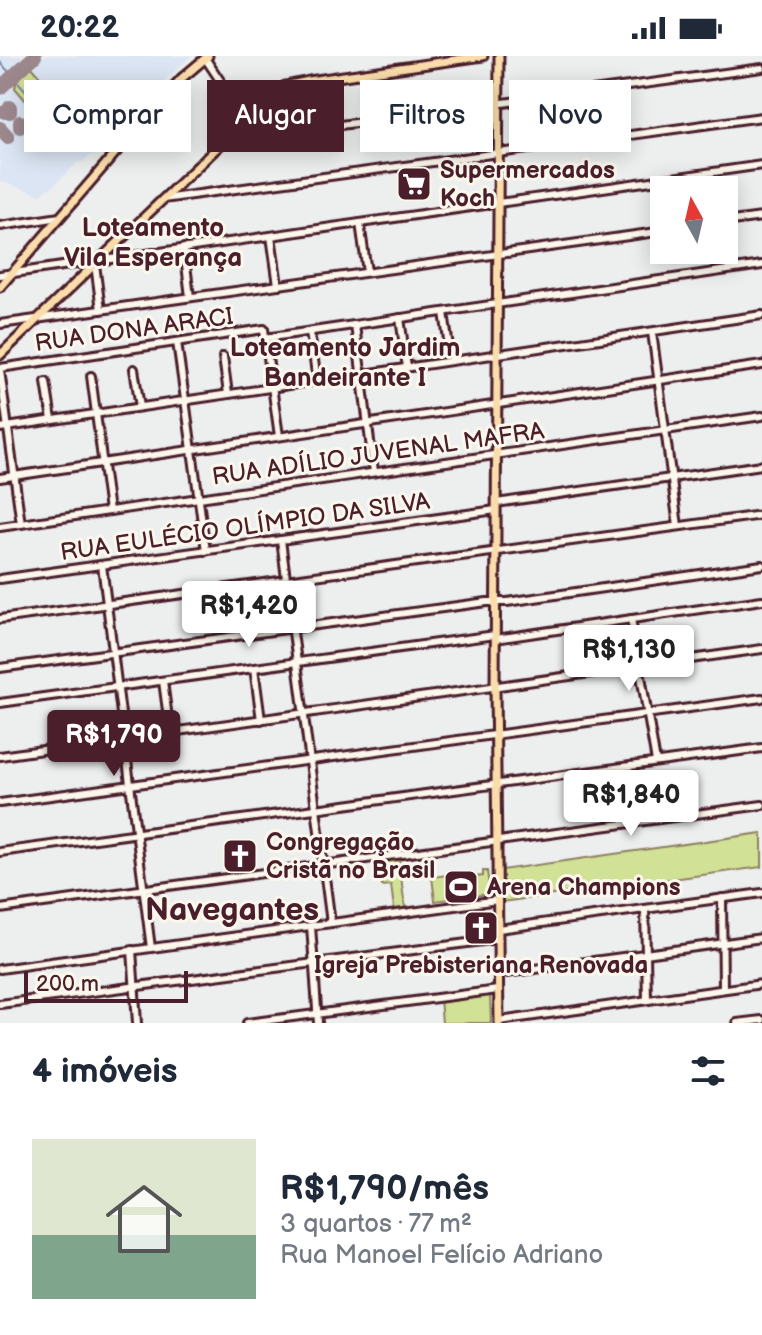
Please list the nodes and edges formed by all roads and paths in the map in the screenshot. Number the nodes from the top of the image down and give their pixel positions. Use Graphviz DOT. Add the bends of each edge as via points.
graph roads {
  1 [pos="483,56"];
  2 [pos="499,56"];
  3 [pos="206,57"];
  4 [pos="762,68"];
  5 [pos="221,80"];
  6 [pos="318,80"];
  7 [pos="498,105"];
  8 [pos="762,117"];
  9 [pos="344,125"];
  10 [pos="213,152"];
  11 [pos="498,153"];
  12 [pos="762,165"];
  13 [pos="163,199"];
  14 [pos="498,204"];
  15 [pos="60,217"];
  16 [pos="762,217"];
  17 [pos="738,220"];
  18 [pos="360,223"];
  19 [pos="0,226"];
  20 [pos="650,233"];
  21 [pos="271,236"];
  22 [pos="184,248"];
  23 [pos="497,254"];
  24 [pos="97,262"];
  25 [pos="762,265"];
  26 [pos="367,272"];
  27 [pos="12,273"];
  28 [pos="0,275"];
  29 [pos="278,285"];
  30 [pos="0,287"];
  31 [pos="190,297"];
  32 [pos="497,304"];
  33 [pos="101,310"];
  34 [pos="444,312"];
  35 [pos="762,315"];
  36 [pos="400,318"];
  37 [pos="38,319"];
  38 [pos="0,324"];
  39 [pos="355,325"];
  40 [pos="310,332"];
  41 [pos="652,332"];
  42 [pos="265,338"];
  43 [pos="177,342"];
  44 [pos="497,354"];
  45 [pos="0,355"];
  46 [pos="223,357"];
  47 [pos="451,361"];
  48 [pos="762,365"];
  49 [pos="407,368"];
  50 [pos="0,369"];
  51 [pos="134,369"];
  52 [pos="361,374"];
  53 [pos="91,376"];
  54 [pos="659,380"];
  55 [pos="317,381"];
  56 [pos="46,382"];
  57 [pos="272,388"];
  58 [pos="228,394"];
  59 [pos="185,400"];
  60 [pos="497,404"];
  61 [pos="140,407"];
  62 [pos="96,413"];
  63 [pos="762,416"];
  64 [pos="52,420"];
  65 [pos="368,423"];
  66 [pos="4,427"];
  67 [pos="665,430"];
  68 [pos="279,436"];
  69 [pos="191,449"];
  70 [pos="496,454"];
  71 [pos="103,462"];
  72 [pos="762,465"];
  73 [pos="374,472"];
  74 [pos="14,475"];
  75 [pos="0,478"];
  76 [pos="672,478"];
  77 [pos="198,498"];
  78 [pos="496,506"];
  79 [pos="109,511"];
  80 [pos="762,515"];
  81 [pos="21,524"];
  82 [pos="678,526"];
  83 [pos="0,527"];
  84 [pos="281,540"];
  85 [pos="206,551"];
  86 [pos="496,551"];
  87 [pos="102,565"];
  88 [pos="762,565"];
  89 [pos="0,579"];
  90 [pos="286,579"];
  91 [pos="762,600"];
  92 [pos="496,602"];
  93 [pos="107,604"];
  94 [pos="0,619"];
  95 [pos="631,619"];
  96 [pos="292,628"];
  97 [pos="495,637"];
  98 [pos="762,649"];
  99 [pos="113,653"];
  100 [pos="297,662"];
  101 [pos="639,666"];
  102 [pos="0,668"];
  103 [pos="254,668"];
  104 [pos="163,681"];
  105 [pos="117,687"];
  106 [pos="495,687"];
  107 [pos="762,698"];
  108 [pos="0,703"];
  109 [pos="303,714"];
  110 [pos="648,714"];
  111 [pos="261,720"];
  112 [pos="170,733"];
  113 [pos="496,735"];
  114 [pos="124,739"];
  115 [pos="762,748"];
  116 [pos="0,756"];
  117 [pos="309,760"];
  118 [pos="656,762"];
  119 [pos="496,784"];
  120 [pos="130,785"];
  121 [pos="0,803"];
  122 [pos="762,805"];
  123 [pos="316,809"];
  124 [pos="136,833"];
  125 [pos="497,841"];
  126 [pos="0,852"];
  127 [pos="323,865"];
  128 [pos="143,889"];
  129 [pos="762,893"];
  130 [pos="722,898"];
  131 [pos="498,900"];
  132 [pos="0,909"];
  133 [pos="645,909"];
  134 [pos="331,923"];
  135 [pos="311,926"];
  136 [pos="498,929"];
  137 [pos="762,938"];
  138 [pos="498,939"];
  139 [pos="722,943"];
  140 [pos="151,948"];
  141 [pos="132,950"];
  142 [pos="646,954"];
  143 [pos="314,963"];
  144 [pos="0,969"];
  145 [pos="498,974"];
  146 [pos="762,984"];
  147 [pos="135,986"];
  148 [pos="723,989"];
  149 [pos="498,990"];
  150 [pos="647,1000"];
  151 [pos="0,1004"];
  152 [pos="318,1014"];
  153 [pos="762,1020"];
  154 [pos="499,1022"];
  155 [pos="137,1023"];
  156 [pos="247,1023"];
  157 [pos="318,1023"];
  158 [pos="737,1023"];
  1 -- 6 [label="main road"];
  2 -- 7 [label="main road"];
  3 -- 5 [label="street"];
  3 -- 15 [label="main road" via="154,108"];
  4 -- 7 [label="street"];
  7 -- 9 [label="street"];
  7 -- 11 [label="main road"];
  8 -- 11 [label="street"];
  10 -- 13 [label="main road"];
  11 -- 13 [label="street"];
  11 -- 14 [label="main road"];
  12 -- 14 [label="street"];
  13 -- 24 [label="main road"];
  14 -- 18 [label="street"];
  14 -- 23 [label="main road"];
  15 -- 19 [label="street"];
  15 -- 27 [label="main road"];
  16 -- 17 [label="street"];
  18 -- 21 [label="street"];
  18 -- 26 [label="street"];
  20 -- 23 [label="street"];
  21 -- 22 [label="street"];
  21 -- 29 [label="street"];
  22 -- 24 [label="street"];
  22 -- 31 [label="street"];
  23 -- 26 [label="street"];
  23 -- 32 [label="main road"];
  24 -- 27 [label="street"];
  24 -- 33 [label="street"];
  24 -- 37 [label="main road"];
  25 -- 32 [label="street"];
  26 -- 29 [label="street"];
  27 -- 28 [label="street"];
  27 -- 30 [label="main road"];
  29 -- 31 [label="street"];
  31 -- 33 [label="street"];
  32 -- 34 [label="street"];
  32 -- 44 [label="main road"];
  33 -- 37 [label="street"];
  34 -- 36 [label="street"];
  34 -- 47 [label="street"];
  35 -- 41 [label="street"];
  36 -- 39 [label="street"];
  36 -- 49 [label="street"];
  37 -- 38 [label="street"];
  37 -- 45 [label="main road"];
  39 -- 40 [label="street"];
  39 -- 52 [label="street"];
  40 -- 42 [label="street"];
  40 -- 55 [label="street"];
  41 -- 44 [label="street"];
  41 -- 54 [label="street"];
  42 -- 43 [label="street, RUA DONA ARACI" via="264,329"];
  42 -- 57 [label="street"];
  43 -- 50 [label="street, RUA DONA ARACI"];
  43 -- 59 [label="street"];
  44 -- 47 [label="street"];
  44 -- 60 [label="main road"];
  46 -- 58 [label="street"];
  47 -- 49 [label="street"];
  48 -- 54 [label="street"];
  49 -- 52 [label="street"];
  50 -- 66 [label="street"];
  51 -- 61 [label="street"];
  52 -- 55 [label="street"];
  52 -- 65 [label="street"];
  53 -- 62 [label="street"];
  54 -- 60 [label="street"];
  54 -- 67 [label="street"];
  55 -- 57 [label="street"];
  56 -- 64 [label="street"];
  57 -- 58 [label="street"];
  57 -- 68 [label="street"];
  58 -- 59 [label="street"];
  59 -- 61 [label="street"];
  59 -- 69 [label="street"];
  60 -- 65 [label="street"];
  60 -- 70 [label="main road"];
  61 -- 62 [label="street"];
  62 -- 64 [label="street"];
  62 -- 71 [label="street"];
  63 -- 67 [label="street, RUA ADÍLIO JUVENAL MAFRA"];
  64 -- 66 [label="street"];
  65 -- 68 [label="street"];
  65 -- 73 [label="street"];
  66 -- 74 [label="street"];
  67 -- 70 [label="street, RUA ADÍLIO JUVENAL MAFRA"];
  67 -- 76 [label="street"];
  68 -- 69 [label="street"];
  69 -- 71 [label="street"];
  69 -- 77 [label="street"];
  70 -- 73 [label="street, RUA ADÍLIO JUVENAL MAFRA"];
  70 -- 78 [label="main road"];
  71 -- 74 [label="street"];
  71 -- 79 [label="street"];
  72 -- 76 [label="street, RUA EULÉCIO OLÍMPIO DA SILVA"];
  73 -- 77 [label="street, RUA ADÍLIO JUVENAL MAFRA"];
  74 -- 75 [label="street"];
  74 -- 81 [label="street"];
  76 -- 78 [label="street, RUA EULÉCIO OLÍMPIO DA SILVA"];
  76 -- 82 [label="street"];
  77 -- 79 [label="street, RUA ADÍLIO JUVENAL MAFRA"];
  77 -- 85 [label="street"];
  78 -- 84 [label="street, RUA EULÉCIO OLÍMPIO DA SILVA"];
  78 -- 86 [label="main road"];
  79 -- 81 [label="street, RUA ADÍLIO JUVENAL MAFRA"];
  80 -- 82 [label="street"];
  81 -- 83 [label="street, RUA ADÍLIO JUVENAL MAFRA"];
  82 -- 86 [label="street"];
  84 -- 85 [label="street, RUA EULÉCIO OLÍMPIO DA SILVA"];
  84 -- 90 [label="street"];
  85 -- 87 [label="street, RUA EULÉCIO OLÍMPIO DA SILVA"];
  86 -- 90 [label="street"];
  86 -- 92 [label="main road"];
  87 -- 89 [label="street, RUA EULÉCIO OLÍMPIO DA SILVA"];
  87 -- 93 [label="street"];
  88 -- 92 [label="street"];
  90 -- 93 [label="street"];
  90 -- 96 [label="street"];
  91 -- 95 [label="street"];
  92 -- 96 [label="street"];
  92 -- 97 [label="main road"];
  93 -- 94 [label="street"];
  93 -- 99 [label="street"];
  95 -- 97 [label="street"];
  95 -- 101 [label="street"];
  96 -- 99 [label="street"];
  96 -- 100 [label="street"];
  97 -- 100 [label="street"];
  97 -- 106 [label="main road"];
  98 -- 101 [label="street"];
  99 -- 102 [label="street"];
  99 -- 105 [label="street"];
  100 -- 103 [label="street"];
  100 -- 109 [label="street"];
  101 -- 106 [label="street"];
  101 -- 110 [label="street"];
  103 -- 104 [label="street"];
  103 -- 111 [label="street"];
  104 -- 105 [label="street"];
  104 -- 112 [label="street"];
  105 -- 108 [label="street"];
  105 -- 114 [label="street"];
  106 -- 109 [label="street"];
  106 -- 113 [label="main road"];
  107 -- 110 [label="street"];
  109 -- 111 [label="street"];
  109 -- 117 [label="street"];
  110 -- 113 [label="street"];
  110 -- 118 [label="street"];
  111 -- 112 [label="street"];
  112 -- 114 [label="street"];
  113 -- 117 [label="street"];
  113 -- 119 [label="main road"];
  114 -- 116 [label="street"];
  114 -- 120 [label="street"];
  115 -- 118 [label="street"];
  117 -- 120 [label="street"];
  117 -- 123 [label="street"];
  118 -- 119 [label="street"];
  119 -- 123 [label="street"];
  119 -- 125 [label="main road"];
  120 -- 121 [label="street"];
  120 -- 124 [label="street"];
  122 -- 125 [label="street"];
  123 -- 124 [label="street"];
  123 -- 127 [label="street"];
  124 -- 126 [label="street"];
  124 -- 128 [label="street"];
  125 -- 127 [label="street"];
  125 -- 131 [label="main road"];
  127 -- 128 [label="street"];
  127 -- 134 [label="street"];
  128 -- 132 [label="street"];
  128 -- 140 [label="street"];
  129 -- 130 [label="street"];
  130 -- 133 [label="street"];
  130 -- 139 [label="street"];
  131 -- 134 [label="street"];
  131 -- 136 [label="main road"];
  133 -- 136 [label="street"];
  133 -- 142 [label="street"];
  134 -- 135 [label="street"];
  135 -- 140 [label="street"];
  135 -- 143 [label="street"];
  136 -- 138 [label="main road"];
  137 -- 139 [label="street"];
  138 -- 143 [label="street"];
  138 -- 145 [label="main road"];
  139 -- 142 [label="street"];
  139 -- 148 [label="street"];
  140 -- 141 [label="street"];
  141 -- 144 [label="street"];
  141 -- 147 [label="street"];
  142 -- 145 [label="street"];
  142 -- 150 [label="street"];
  143 -- 147 [label="street"];
  143 -- 152 [label="street"];
  145 -- 149 [label="main road"];
  146 -- 148 [label="street"];
  147 -- 151 [label="street"];
  147 -- 155 [label="street"];
  148 -- 150 [label="street"];
  149 -- 152 [label="street"];
  149 -- 154 [label="main road"];
  150 -- 154 [label="street"];
  152 -- 156 [label="street"];
  152 -- 157 [label="street"];
  153 -- 158 [label="street"];
}
